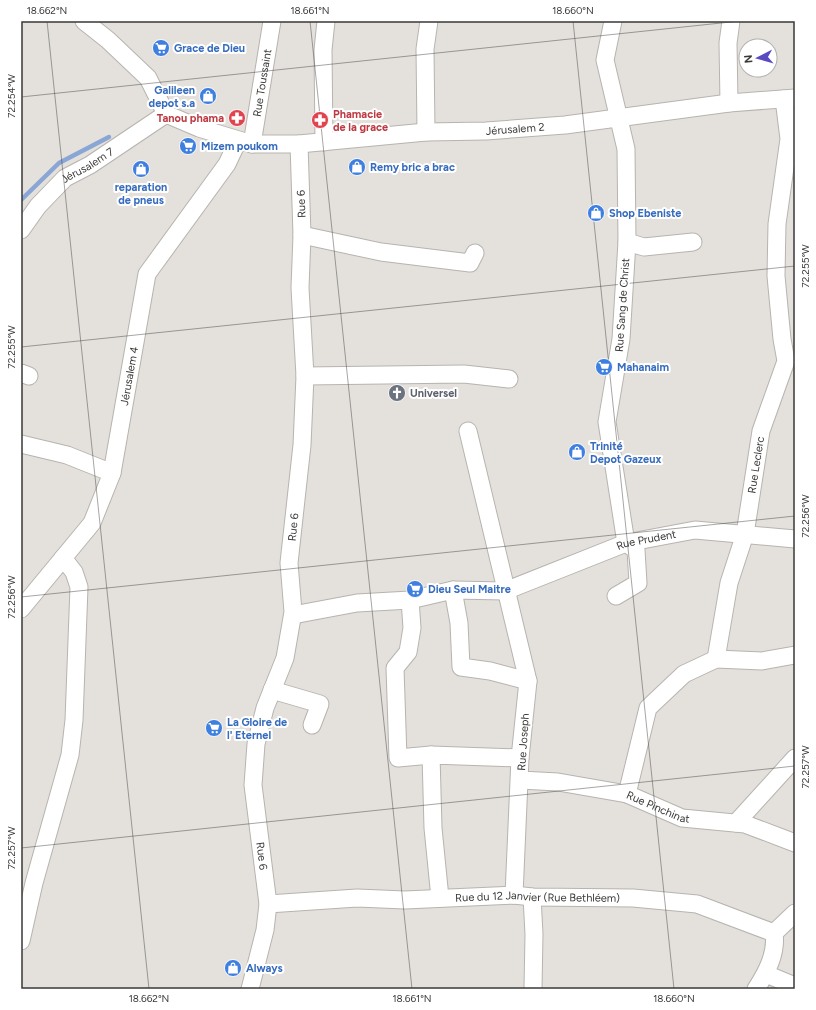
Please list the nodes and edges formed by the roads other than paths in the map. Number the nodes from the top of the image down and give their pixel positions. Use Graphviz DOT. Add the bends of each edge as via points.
graph roads {
  1 [pos="84,21"];
  2 [pos="272,21"];
  3 [pos="326,21"];
  4 [pos="429,21"];
  5 [pos="613,21"];
  6 [pos="731,21"];
  7 [pos="790,99"];
  8 [pos="729,103"];
  9 [pos="166,114"];
  10 [pos="619,119"];
  11 [pos="426,132"];
  12 [pos="235,140"];
  13 [pos="324,142"];
  14 [pos="252,144"];
  15 [pos="299,144"];
  16 [pos="21,230"];
  17 [pos="302,235"];
  18 [pos="627,242"];
  19 [pos="692,242"];
  20 [pos="475,253"];
  21 [pos="788,328"];
  22 [pos="305,376"];
  23 [pos="509,379"];
  24 [pos="468,431"];
  25 [pos="21,444"];
  26 [pos="112,473"];
  27 [pos="745,534"];
  28 [pos="795,539"];
  29 [pos="626,543"];
  30 [pos="63,558"];
  31 [pos="453,590"];
  32 [pos="505,591"];
  33 [pos="616,596"];
  34 [pos="410,600"];
  35 [pos="21,609"];
  36 [pos="293,615"];
  37 [pos="795,655"];
  38 [pos="716,659"];
  39 [pos="528,681"];
  40 [pos="272,690"];
  41 [pos="312,725"];
  42 [pos="431,755"];
  43 [pos="520,758"];
  44 [pos="795,758"];
  45 [pos="520,780"];
  46 [pos="627,794"];
  47 [pos="736,823"];
  48 [pos="795,843"];
  49 [pos="514,895"];
  50 [pos="532,897"];
  51 [pos="440,898"];
  52 [pos="268,904"];
  53 [pos="795,913"];
  54 [pos="774,933"];
  55 [pos="21,941"];
  56 [pos="766,974"];
  57 [pos="795,986"];
  58 [pos="250,989"];
  59 [pos="533,989"];
  60 [pos="756,989"];
  1 -- 9 [label="street" via="148,78"];
  2 -- 14 [label="street, Rue Toussaint"];
  3 -- 13 [label="street" via="323,50"];
  4 -- 11 [label="street" via="425,49"];
  5 -- 10 [label="street, Rue Sang de Christ" via="605,60"];
  6 -- 8 [label="street" via="728,43"];
  7 -- 8 [label="street, Jérusalem 2"];
  7 -- 21 [label="street, Rue Leclerc" via="789,139 777,224 776,276"];
  8 -- 10 [label="street, Jérusalem 2"];
  9 -- 12 [label="street, Jérusalem 2"];
  9 -- 16 [label="street, Jérusalem 7" via="90,165 65,178 38,206"];
  10 -- 11 [label="street, Jérusalem 2" via="486,131"];
  10 -- 18 [label="street, Rue Sang de Christ" via="626,149"];
  11 -- 13 [label="street, Jérusalem 2"];
  12 -- 14 [label="street, Jérusalem 2"];
  12 -- 26 [label="street, Jérusalem 4" via="235,147 227,164 147,274"];
  13 -- 15 [label="street, Jérusalem 2"];
  14 -- 15 [label="street, Jérusalem 2"];
  15 -- 17 [label="street, Rue 6"];
  17 -- 20 [label="street" via="381,252 470,263"];
  17 -- 22 [label="street, Rue 6" via="300,288"];
  18 -- 19 [label="street" via="644,247"];
  18 -- 29 [label="street, Rue Sang de Christ" via="621,339 607,422"];
  21 -- 27 [label="street, Rue Leclerc" via="786,362 761,431"];
  22 -- 23 [label="street" via="464,374"];
  22 -- 36 [label="street, Rue 6" via="302,445 289,563"];
  24 -- 32 [label="street, Rue Joseph"];
  25 -- 26 [label="street" via="66,455"];
  26 -- 30 [label="street, Jérusalem 4" via="92,523"];
  27 -- 28 [label="street, Rue Prudent"];
  27 -- 29 [label="street, Rue Prudent" via="696,530"];
  27 -- 38 [label="street, Rue Leclerc" via="729,583"];
  29 -- 32 [label="street, Rue Prudent"];
  29 -- 33 [label="street, Rue Sang de Christ" via="636,550 638,583"];
  30 -- 35 [label="street, Jérusalem 4"];
  30 -- 55 [label="street" via="74,572 78,587 74,713 70,754 34,883"];
  31 -- 32 [label="street"];
  31 -- 34 [label="street"];
  31 -- 39 [label="street" via="459,623 460,667 490,671"];
  32 -- 39 [label="street, Rue Joseph"];
  34 -- 36 [label="street" via="357,603"];
  34 -- 42 [label="street" via="412,628 408,652 395,668 398,758"];
  36 -- 40 [label="street, Rue 6" via="285,658"];
  37 -- 38 [label="street" via="762,662"];
  38 -- 46 [label="street" via="684,674 648,708"];
  39 -- 43 [label="street, Rue Joseph"];
  40 -- 41 [label="street" via="320,704"];
  40 -- 52 [label="street, Rue 6" via="256,744 253,785"];
  42 -- 43 [label="street"];
  42 -- 51 [label="street" via="433,828"];
  43 -- 45 [label="street, Rue Joseph"];
  44 -- 47 [label="street"];
  45 -- 46 [label="street, Rue Pinchinat" via="558,782"];
  45 -- 49 [label="street, Rue Joseph"];
  46 -- 47 [label="street, Rue Pinchinat" via="682,818"];
  47 -- 48 [label="street, Rue Pinchinat"];
  49 -- 50 [label="street, Rue du 12 Janvier (Rue Bethléem)"];
  49 -- 51 [label="street, Rue du 12 Janvier (Rue Bethléem)"];
  50 -- 54 [label="street, Rue du 12 Janvier (Rue Bethléem)" via="633,898 697,904"];
  50 -- 59 [label="street"];
  51 -- 52 [label="street, Rue du 12 Janvier (Rue Bethléem)" via="357,898"];
  52 -- 58 [label="street, Rue 6" via="265,930"];
  53 -- 54 [label="street"];
  54 -- 56 [label="street" via="776,944"];
  56 -- 57 [label="street"];
  56 -- 60 [label="street"];
}
